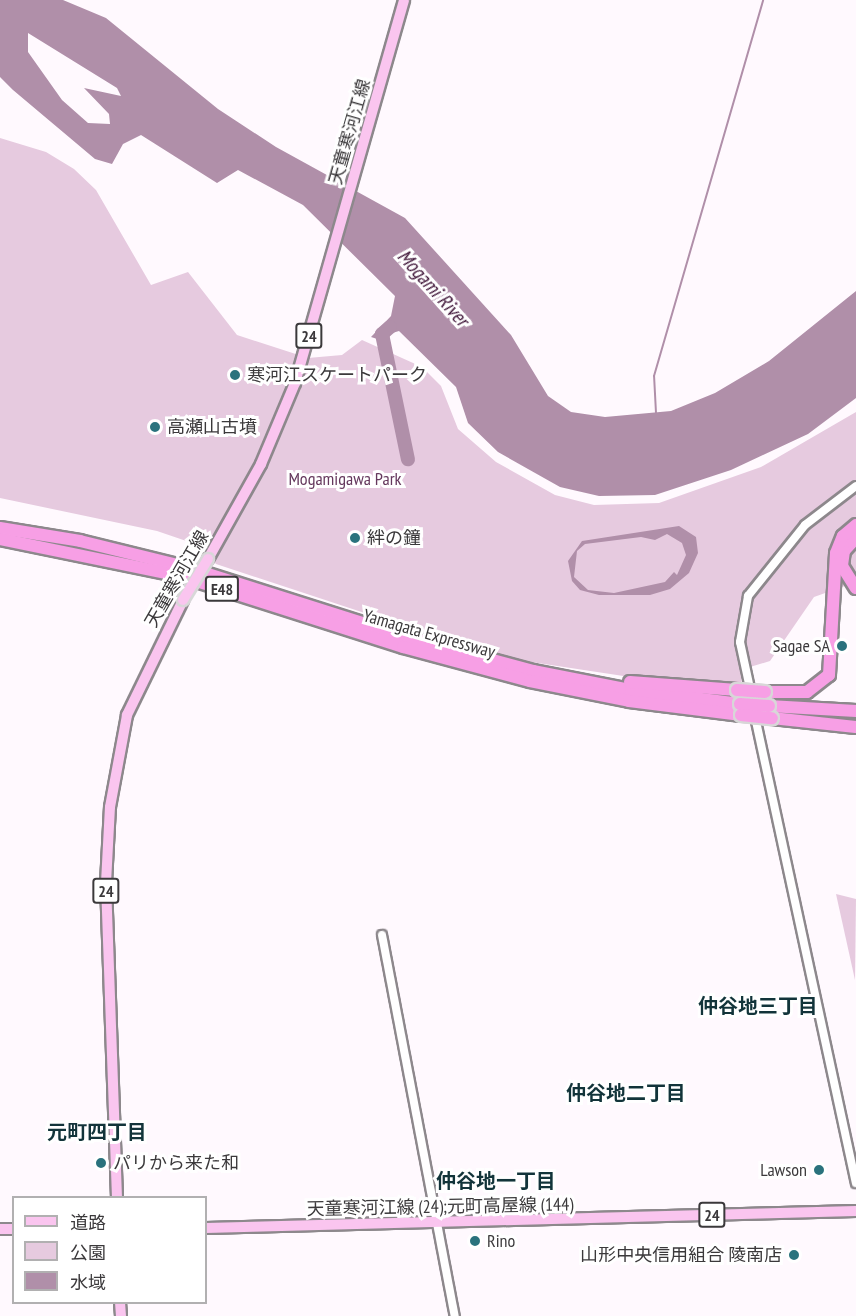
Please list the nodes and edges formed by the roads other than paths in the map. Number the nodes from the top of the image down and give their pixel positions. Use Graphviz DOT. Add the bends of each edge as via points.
graph roads {
  1 [pos="404,0"];
  2 [pos="856,486"];
  3 [pos="856,525"];
  4 [pos="0,528"];
  5 [pos="856,538"];
  6 [pos="0,539"];
  7 [pos="856,588"];
  8 [pos="438,652"];
  9 [pos="458,657"];
  10 [pos="533,671"];
  11 [pos="741,709"];
  12 [pos="856,711"];
  13 [pos="770,712"];
  14 [pos="856,722"];
  15 [pos="856,727"];
  16 [pos="382,935"];
  17 [pos="856,1183"];
  18 [pos="117,1196"];
  19 [pos="856,1211"];
  20 [pos="436,1224"];
  21 [pos="207,1228"];
  22 [pos="455,1316"];
  1 -- 18 [label="main road, 天童寒河江線 / 24, bridge" via="281,423 183,600 127,715 110,807 106,883"];
  2 -- 17 [label="street" via="784,548 748,596 740,625 761,745"];
  3 -- 10 [label="highway, bridge" via="843,536 836,553 829,675 807,692 737,690"];
  4 -- 8 [label="highway, Yamagata Expressway / E48" via="80,541 177,565"];
  5 -- 7 [label="highway" via="844,551 842,566"];
  6 -- 8 [label="highway, Yamagata Expressway / E48" via="181,576"];
  8 -- 9 [label="highway, Yamagata Expressway / E48"];
  9 -- 10 [label="highway, Yamagata Expressway / E48"];
  9 -- 11 [label="highway, Yamagata Expressway / E48" via="572,691"];
  10 -- 11 [label="highway, Yamagata Expressway / E48"];
  11 -- 13 [label="highway, Yamagata Expressway / E48, bridge"];
  12 -- 13 [label="highway, Yamagata Expressway / E48"];
  13 -- 14 [label="highway, Yamagata Expressway / E48"];
  13 -- 15 [label="highway"];
  16 -- 20 [label="street"];
  19 -- 20 [label="main road, 天童寒河江線 (24);元町高屋線 (144) / 24"];
  20 -- 21 [label="main road, 天童寒河江線 (24);元町高屋線 (144) / 24"];
  20 -- 22 [label="street"];
}
